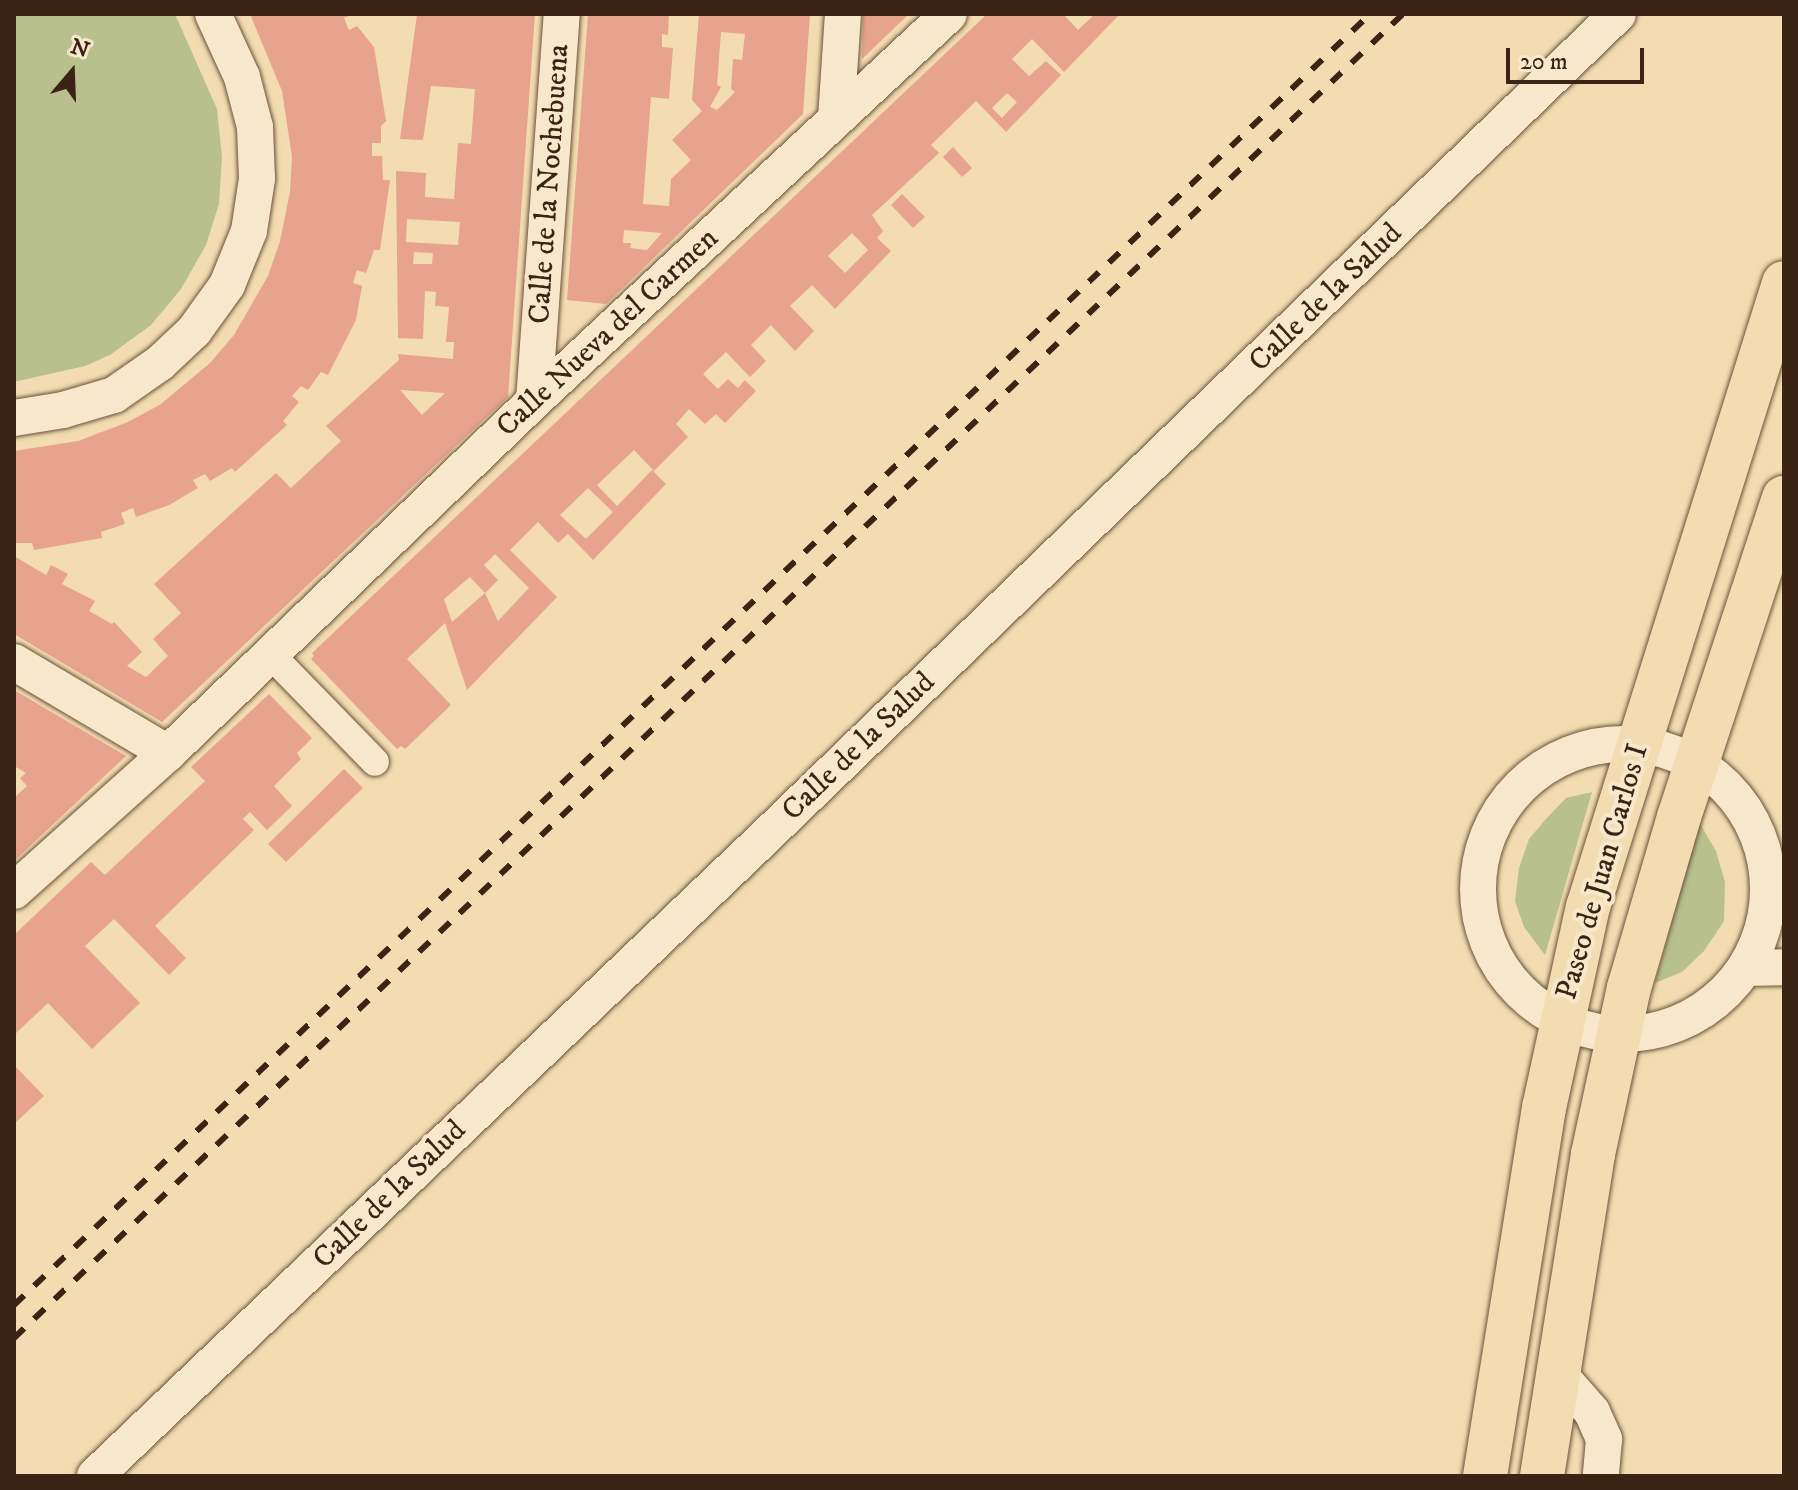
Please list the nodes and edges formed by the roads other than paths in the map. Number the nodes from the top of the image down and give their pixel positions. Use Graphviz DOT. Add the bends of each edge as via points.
graph roads {
  1 [pos="213,14"];
  2 [pos="562,14"];
  3 [pos="843,14"];
  4 [pos="949,14"];
  5 [pos="1618,14"];
  6 [pos="836,119"];
  7 [pos="1784,283"];
  8 [pos="534,401"];
  9 [pos="14,418"];
  10 [pos="1784,498"];
  11 [pos="271,655"];
  12 [pos="14,662"];
  13 [pos="1640,744"];
  14 [pos="168,753"];
  15 [pos="375,762"];
  16 [pos="1697,764"];
  17 [pos="14,891"];
  18 [pos="1776,926"];
  19 [pos="1784,967"];
  20 [pos="1745,968"];
  21 [pos="1561,1022"];
  22 [pos="1618,1035"];
  23 [pos="1558,1373"];
  24 [pos="95,1476"];
  25 [pos="1485,1476"];
  26 [pos="1542,1476"];
  27 [pos="1601,1476"];
  1 -- 9 [label="street" via="242,77 255,127 257,179 249,231 227,285 194,331 114,395"];
  2 -- 8 [label="street, Calle de la Nochebuena"];
  3 -- 6 [label="street"];
  4 -- 6 [label="street, Calle Nueva del Carmen"];
  5 -- 24 [label="street, Calle de la Salud"];
  6 -- 8 [label="street, Calle Nueva del Carmen"];
  7 -- 13 [label="main road, Paseo de Juan Carlos I"];
  8 -- 11 [label="street, Calle Nueva del Carmen"];
  10 -- 16 [label="main road, Paseo de Juan Carlos I"];
  11 -- 14 [label="street, Calle Nueva del Carmen"];
  11 -- 15 [label="street"];
  12 -- 14 [label="street"];
  13 -- 16 [label="street"];
  13 -- 21 [label="main road, Paseo de Juan Carlos I" via="1588,907"];
  13 -- 21 [label="street" via="1573,752 1531,774 1491,824 1476,879 1479,922 1497,965 1522,997"];
  14 -- 17 [label="street, Calle Nueva del Carmen"];
  16 -- 18 [label="street" via="1733,792 1751,817 1764,850"];
  16 -- 22 [label="main road, Paseo de Juan Carlos I"];
  18 -- 20 [label="street" via="1759,941"];
  19 -- 20 [label="street"];
  20 -- 22 [label="street" via="1725,995 1690,1020"];
  21 -- 22 [label="street"];
  21 -- 25 [label="main road, Paseo de Juan Carlos I"];
  22 -- 23 [label="main road, Paseo de Juan Carlos I"];
  23 -- 26 [label="main road, Paseo de Juan Carlos I"];
  23 -- 27 [label="street" via="1592,1412 1604,1439"];
}
